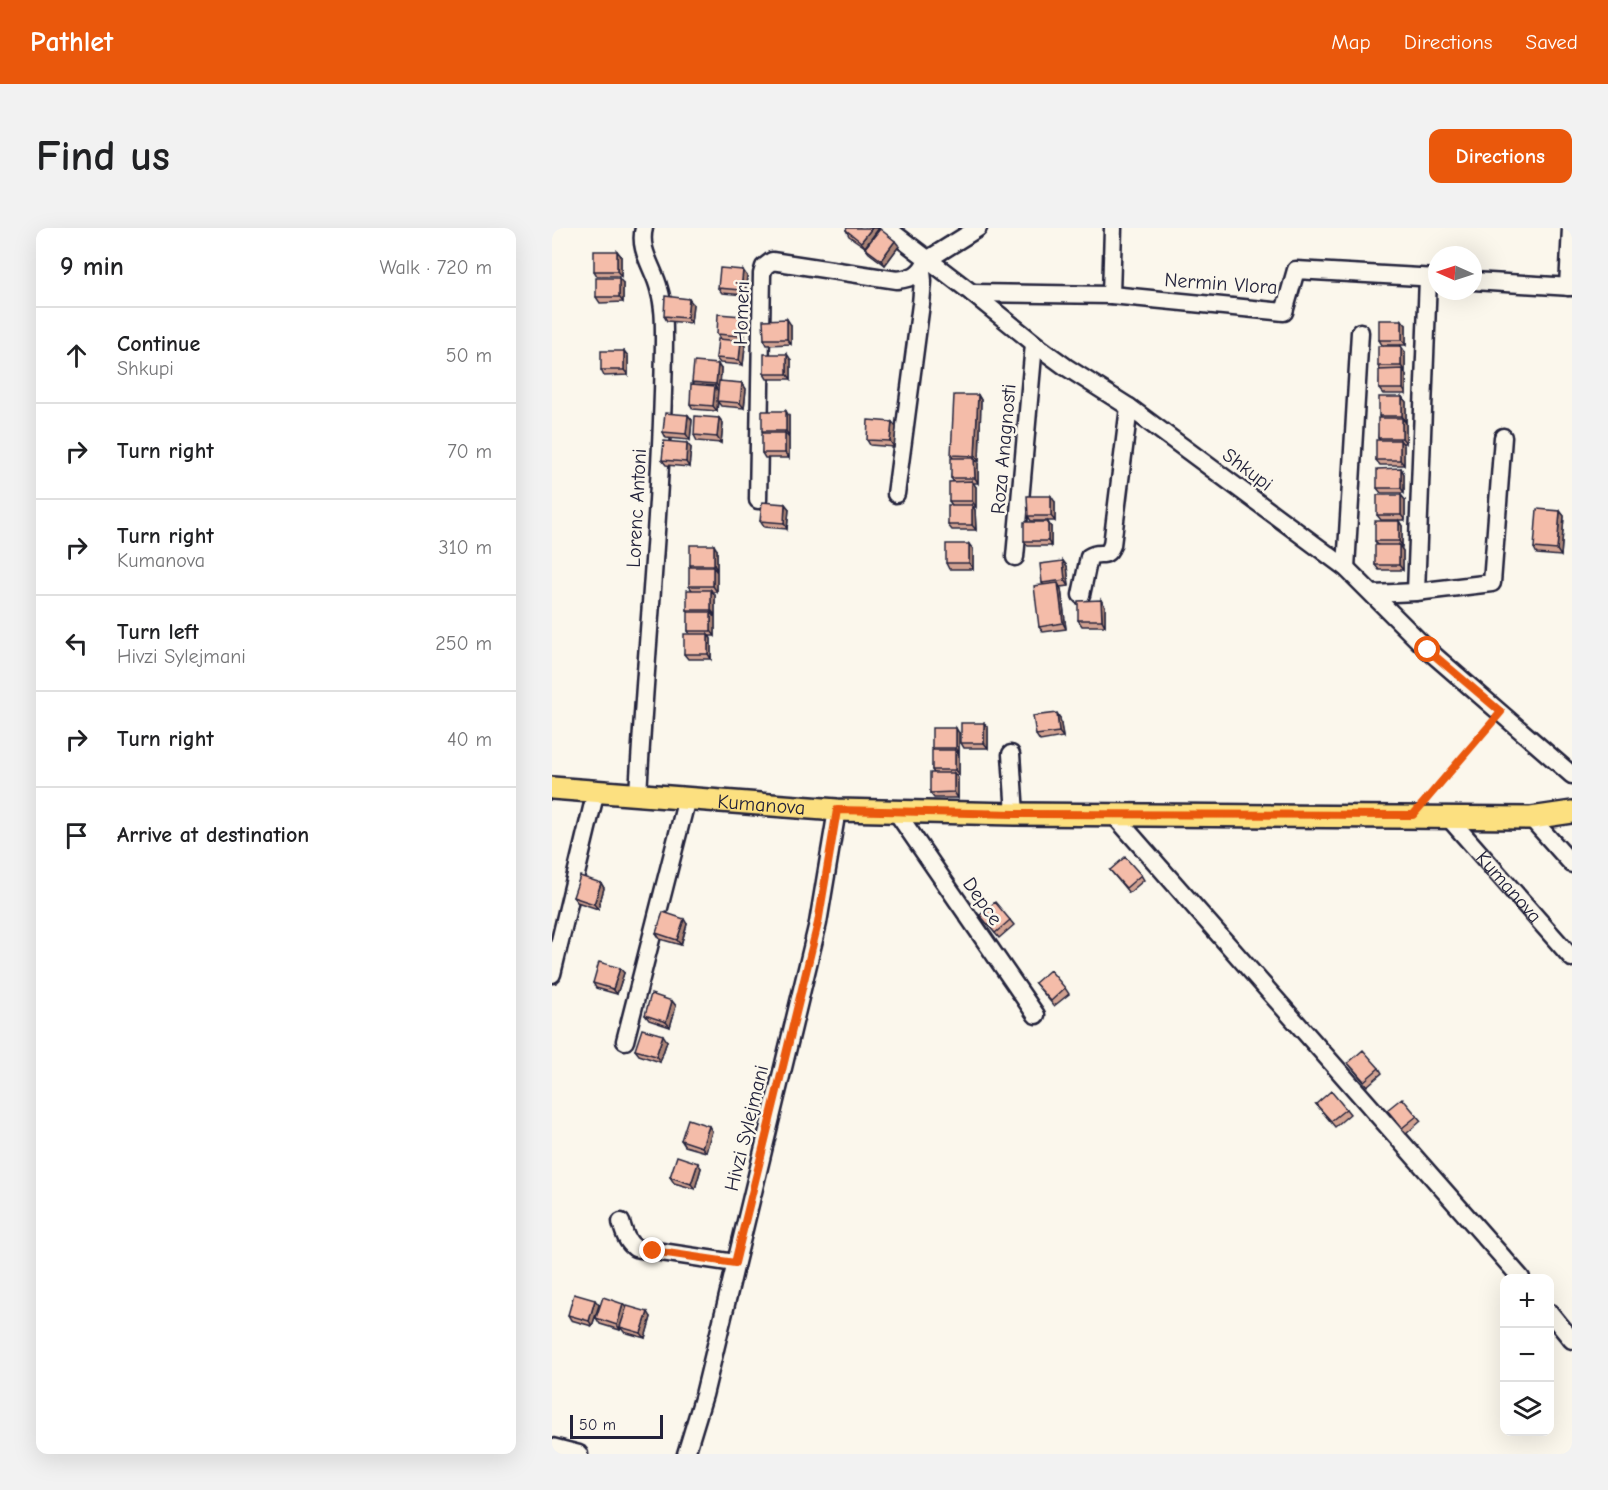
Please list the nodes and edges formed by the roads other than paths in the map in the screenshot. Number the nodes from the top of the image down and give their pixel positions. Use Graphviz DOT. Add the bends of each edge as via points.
graph roads {
  1 [pos="644,228"];
  2 [pos="887,228"];
  3 [pos="978,228"];
  4 [pos="1113,228"];
  5 [pos="1571,228"];
  6 [pos="924,266"];
  7 [pos="1428,278"];
  8 [pos="1482,282"];
  9 [pos="1570,287"];
  10 [pos="972,293"];
  11 [pos="1111,295"];
  12 [pos="1432,300"];
  13 [pos="1360,332"];
  14 [pos="1034,344"];
  15 [pos="1129,407"];
  16 [pos="1503,437"];
  17 [pos="896,494"];
  18 [pos="758,500"];
  19 [pos="1015,557"];
  20 [pos="1346,568"];
  21 [pos="1416,592"];
  22 [pos="1373,594"];
  23 [pos="1081,595"];
  24 [pos="1011,754"];
  25 [pos="1572,775"];
  26 [pos="552,788"];
  27 [pos="596,791"];
  28 [pos="638,795"];
  29 [pos="687,798"];
  30 [pos="837,810"];
  31 [pos="895,810"];
  32 [pos="1572,812"];
  33 [pos="1015,814"];
  34 [pos="1113,814"];
  35 [pos="1447,816"];
  36 [pos="1531,818"];
  37 [pos="1572,864"];
  38 [pos="1572,958"];
  39 [pos="552,974"];
  40 [pos="1036,1015"];
  41 [pos="625,1041"];
  42 [pos="621,1222"];
  43 [pos="735,1263"];
  44 [pos="1517,1274"];
  45 [pos="1554,1318"];
  46 [pos="1572,1340"];
  47 [pos="552,1447"];
  48 [pos="579,1454"];
  49 [pos="686,1454"];
  1 -- 28 [label="street, Lorenc Antoni" via="644,251 653,269 664,313 664,364"];
  2 -- 6 [label="street, Shkupi"];
  3 -- 6 [label="street"];
  4 -- 11 [label="street"];
  5 -- 9 [label="street"];
  6 -- 10 [label="street, Shkupi"];
  6 -- 17 [label="street"];
  6 -- 18 [label="street, Homeri" via="911,278 897,280 772,261 764,267"];
  7 -- 11 [label="street, Nermin Vlora" via="1296,270 1284,312"];
  8 -- 9 [label="street"];
  10 -- 11 [label="street, Nermin Vlora"];
  10 -- 14 [label="street, Shkupi"];
  12 -- 21 [label="street"];
  13 -- 20 [label="street"];
  14 -- 15 [label="street, Shkupi"];
  14 -- 19 [label="street, Roza Anagnosti"];
  15 -- 20 [label="street, Shkupi"];
  15 -- 23 [label="street" via="1112,545 1105,555 1089,557"];
  16 -- 21 [label="street" via="1492,583"];
  20 -- 22 [label="street, Shkupi"];
  21 -- 22 [label="street"];
  22 -- 25 [label="street, Shkupi" via="1428,650"];
  24 -- 33 [label="street"];
  26 -- 27 [label="main road, Kumanova"];
  27 -- 28 [label="main road, Kumanova"];
  27 -- 39 [label="street"];
  28 -- 29 [label="main road, Kumanova"];
  29 -- 30 [label="main road, Kumanova"];
  29 -- 41 [label="street"];
  30 -- 31 [label="main road, Kumanova"];
  30 -- 43 [label="street, Hivzi Sylejmani" via="818,923"];
  31 -- 33 [label="main road, Kumanova"];
  31 -- 40 [label="street, Depce"];
  32 -- 36 [label="main road, Kumanova"];
  33 -- 34 [label="main road, Kumanova"];
  34 -- 35 [label="main road, Kumanova"];
  34 -- 44 [label="street"];
  35 -- 36 [label="main road, Kumanova"];
  35 -- 38 [label="street, Kumanova"];
  36 -- 37 [label="street"];
  42 -- 43 [label="street" via="635,1248"];
  43 -- 49 [label="street, Hivzi Sylejmani"];
  45 -- 46 [label="street"];
  47 -- 48 [label="street"];
}
